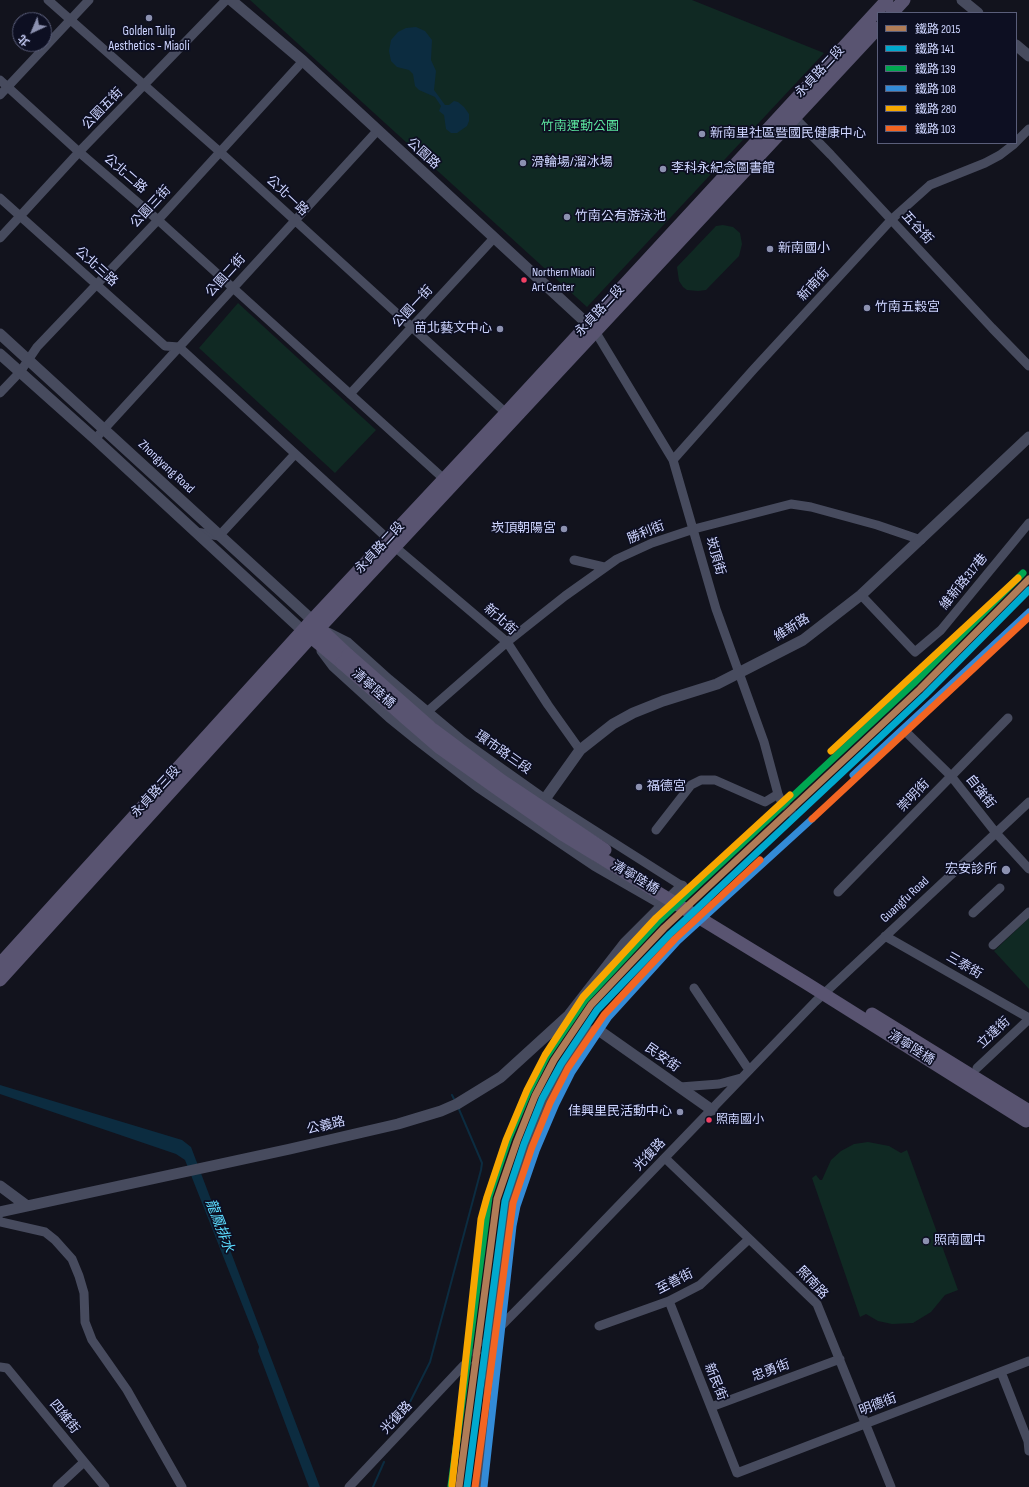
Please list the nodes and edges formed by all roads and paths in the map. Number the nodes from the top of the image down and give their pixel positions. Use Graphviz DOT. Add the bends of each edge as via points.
graph roads {
  1 [pos="48,0"];
  2 [pos="89,0"];
  3 [pos="226,0"];
  4 [pos="230,0"];
  5 [pos="887,0"];
  6 [pos="904,0"];
  7 [pos="962,0"];
  8 [pos="878,12"];
  9 [pos="893,12"];
  10 [pos="977,12"];
  11 [pos="877,13"];
  12 [pos="71,20"];
  13 [pos="877,29"];
  14 [pos="1017,46"];
  15 [pos="843,56"];
  16 [pos="1029,56"];
  17 [pos="303,62"];
  18 [pos="0,80"];
  19 [pos="144,85"];
  20 [pos="8,87"];
  21 [pos="0,95"];
  22 [pos="790,113"];
  23 [pos="1029,129"];
  24 [pos="377,131"];
  25 [pos="1017,141"];
  26 [pos="1014,144"];
  27 [pos="79,152"];
  28 [pos="220,152"];
  29 [pos="0,198"];
  30 [pos="20,216"];
  31 [pos="892,219"];
  32 [pos="158,220"];
  33 [pos="294,221"];
  34 [pos="0,238"];
  35 [pos="494,238"];
  36 [pos="96,284"];
  37 [pos="233,288"];
  38 [pos="592,327"];
  39 [pos="411,328"];
  40 [pos="0,334"];
  41 [pos="179,347"];
  42 [pos="0,354"];
  43 [pos="30,360"];
  44 [pos="1029,366"];
  45 [pos="20,372"];
  46 [pos="0,393"];
  47 [pos="350,394"];
  48 [pos="506,413"];
  49 [pos="104,429"];
  50 [pos="1029,437"];
  51 [pos="95,439"];
  52 [pos="477,451"];
  53 [pos="295,454"];
  54 [pos="673,460"];
  55 [pos="444,479"];
  56 [pos="1029,523"];
  57 [pos="694,529"];
  58 [pos="196,532"];
  59 [pos="219,536"];
  60 [pos="921,540"];
  61 [pos="392,543"];
  62 [pos="574,560"];
  63 [pos="604,567"];
  64 [pos="861,595"];
  65 [pos="311,629"];
  66 [pos="507,642"];
  67 [pos="740,673"];
  68 [pos="427,712"];
  69 [pos="1008,718"];
  70 [pos="907,733"];
  71 [pos="580,750"];
  72 [pos="951,776"];
  73 [pos="518,780"];
  74 [pos="545,799"];
  75 [pos="1029,802"];
  76 [pos="502,804"];
  77 [pos="656,830"];
  78 [pos="996,833"];
  79 [pos="1029,869"];
  80 [pos="682,886"];
  81 [pos="1000,888"];
  82 [pos="838,892"];
  83 [pos="708,904"];
  84 [pos="662,905"];
  85 [pos="1029,912"];
  86 [pos="973,913"];
  87 [pos="885,936"];
  88 [pos="993,945"];
  89 [pos="0,964"];
  90 [pos="0,980"];
  91 [pos="694,988"];
  92 [pos="1029,1018"];
  93 [pos="597,1029"];
  94 [pos="977,1068"];
  95 [pos="749,1070"];
  96 [pos="742,1078"];
  97 [pos="680,1087"];
  98 [pos="712,1110"];
  99 [pos="1028,1118"];
  100 [pos="665,1158"];
  101 [pos="0,1186"];
  102 [pos="27,1206"];
  103 [pos="0,1212"];
  104 [pos="0,1221"];
  105 [pos="749,1239"];
  106 [pos="669,1301"];
  107 [pos="499,1324"];
  108 [pos="599,1326"];
  109 [pos="840,1359"];
  110 [pos="1029,1361"];
  111 [pos="463,1366"];
  112 [pos="0,1367"];
  113 [pos="1001,1372"];
  114 [pos="711,1407"];
  115 [pos="866,1424"];
  116 [pos="1029,1451"];
  117 [pos="84,1462"];
  118 [pos="737,1473"];
  119 [pos="57,1487"];
  120 [pos="105,1487"];
  121 [pos="182,1487"];
  122 [pos="349,1487"];
  123 [pos="481,1487"];
  124 [pos="891,1487"];
  1 -- 12 [label="street, 公北一路"];
  2 -- 12 [label="street"];
  3 -- 19 [label="street, 公園五街"];
  4 -- 17 [label="street, 公園路"];
  5 -- 8 [label="main road, 永貞路二段"];
  6 -- 9 [label="main road"];
  7 -- 10 [label="street"];
  11 -- 15 [label="main road, 永貞路二段"];
  12 -- 19 [label="street, 公北一路"];
  12 -- 20 [label="street"];
  13 -- 15 [label="main road, 永貞路二段"];
  14 -- 16 [label="street"];
  15 -- 22 [label="main road, 永貞路二段"];
  17 -- 24 [label="street, 公園路"];
  17 -- 28 [label="street, 公園三街"];
  18 -- 20 [label="street, 公北二路"];
  19 -- 27 [label="street, 公園五街"];
  19 -- 28 [label="street, 公北一路"];
  20 -- 21 [label="street"];
  20 -- 27 [label="street, 公北二路"];
  22 -- 31 [label="street, 五谷街"];
  22 -- 38 [label="main road, 永貞路二段"];
  23 -- 25 [label="street, 新南街"];
  24 -- 33 [label="street, 公園二街"];
  24 -- 35 [label="street, 公園路"];
  26 -- 31 [label="street, 新南街" via="985,163 930,184"];
  27 -- 30 [label="street, 公園五街"];
  27 -- 32 [label="street, 公北二路"];
  28 -- 32 [label="street, 公園三街"];
  28 -- 33 [label="street, 公北一路"];
  29 -- 30 [label="street, 公北三路"];
  30 -- 34 [label="street, 公園五街"];
  30 -- 36 [label="street, 公北三路"];
  31 -- 44 [label="street, 五谷街"];
  31 -- 54 [label="street, 新南街"];
  32 -- 36 [label="street, 公園三街"];
  32 -- 37 [label="street, 公北二路"];
  33 -- 37 [label="street, 公園二街"];
  33 -- 39 [label="street, 公北一路"];
  35 -- 38 [label="street, 公園路"];
  35 -- 39 [label="street, 公園一街"];
  36 -- 41 [label="street, 公北三路" via="166,346"];
  36 -- 43 [label="street, 公園三街" via="37,347"];
  37 -- 41 [label="street, 公園二街"];
  37 -- 47 [label="street, 公北二路"];
  38 -- 48 [label="main road, 永貞路二段"];
  38 -- 52 [label="main road, 永貞路二段"];
  38 -- 54 [label="street, 崁頂街"];
  39 -- 47 [label="street, 公園一街"];
  39 -- 48 [label="street, 公北一路"];
  40 -- 43 [label="street, Zhongyang Road"];
  41 -- 49 [label="street, 公園二街"];
  41 -- 53 [label="street, 新北街"];
  42 -- 45 [label="street"];
  43 -- 45 [label="street, 公園三街"];
  43 -- 49 [label="street, Zhongyang Road"];
  45 -- 46 [label="street, 公園三街"];
  45 -- 51 [label="street"];
  47 -- 55 [label="street, 公北二路"];
  48 -- 52 [label="main road, 永貞路二段"];
  49 -- 51 [label="street, 公園二街"];
  49 -- 59 [label="street, Zhongyang Road"];
  50 -- 60 [label="street, 維新路"];
  51 -- 58 [label="street"];
  52 -- 55 [label="main road, 永貞路二段"];
  52 -- 61 [label="main road, 永貞路二段"];
  53 -- 59 [label="street"];
  53 -- 61 [label="street, 新北街"];
  54 -- 57 [label="street, 崁頂街"];
  55 -- 61 [label="main road, 永貞路二段"];
  56 -- 64 [label="street, 維新路317巷" via="941,630 915,652"];
  57 -- 60 [label="street, 勝利街" via="791,504 812,507 877,525"];
  57 -- 63 [label="street, 勝利街" via="652,543"];
  57 -- 67 [label="street, 崁頂街" via="716,609"];
  58 -- 59 [label="street"];
  58 -- 65 [label="street"];
  59 -- 65 [label="street, Zhongyang Road"];
  60 -- 64 [label="street, 維新路"];
  61 -- 65 [label="main road, 永貞路二段"];
  61 -- 66 [label="street, 新北街"];
  62 -- 63 [label="street"];
  63 -- 66 [label="street, 勝利街"];
  64 -- 67 [label="street, 維新路" via="803,640"];
  65 -- 68 [label="street, 環市路三段" via="348,642"];
  65 -- 76 [label="street" via="333,667 389,718"];
  65 -- 89 [label="main road, 永貞路三段"];
  65 -- 90 [label="main road, 永貞路三段"];
  65 -- 99 [label="main road, 清寧陸橋, bridge" via="431,728 502,781"];
  66 -- 68 [label="street, 勝利街"];
  66 -- 71 [label="street, 新北街"];
  67 -- 71 [label="street, 維新路" via="717,684 633,713 613,724"];
  67 -- 77 [label="street, 崁頂街" via="764,742 779,798 765,802 715,780 701,780 691,785"];
  68 -- 73 [label="street, 環市路三段"];
  69 -- 72 [label="street, 崇明街"];
  70 -- 72 [label="street, 自強街"];
  71 -- 74 [label="street, 維新路"];
  72 -- 78 [label="street, 自強街"];
  72 -- 82 [label="street, 崇明街"];
  73 -- 74 [label="street, 環市路三段"];
  73 -- 76 [label="street"];
  74 -- 80 [label="street, 環市路三段"];
  75 -- 78 [label="street, Guangfu Road"];
  76 -- 84 [label="street" via="594,866"];
  78 -- 79 [label="street, 自強街"];
  78 -- 87 [label="street, Guangfu Road"];
  80 -- 84 [label="street"];
  81 -- 86 [label="street"];
  83 -- 93 [label="street" via="623,995"];
  84 -- 102 [label="street, 公義路" via="621,948 576,1007 557,1027 501,1077 462,1101 398,1124"];
  85 -- 88 [label="street"];
  87 -- 92 [label="street, 三泰街"];
  87 -- 95 [label="street, Guangfu Road" via="815,1002"];
  91 -- 95 [label="street"];
  92 -- 94 [label="street, 立達街"];
  93 -- 97 [label="street, 民安街"];
  93 -- 107 [label="street" via="579,1044 554,1085 532,1136 506,1224"];
  95 -- 96 [label="street, 光復路"];
  96 -- 97 [label="street" via="719,1084"];
  96 -- 98 [label="street, 光復路"];
  97 -- 98 [label="street, 民安街"];
  98 -- 100 [label="street, 光復路"];
  100 -- 105 [label="street, 照南路"];
  100 -- 107 [label="street, 光復路"];
  101 -- 102 [label="street"];
  102 -- 103 [label="street"];
  104 -- 121 [label="street" via="45,1232 72,1259 84,1293 85,1322 90,1336 127,1390"];
  105 -- 106 [label="street, 至善街" via="700,1285"];
  105 -- 109 [label="street, 照南路" via="817,1304"];
  106 -- 108 [label="street, 至善街"];
  106 -- 114 [label="street, 新民街"];
  107 -- 123 [label="street, bridge" via="493,1347"];
  109 -- 114 [label="street, 忠勇街"];
  109 -- 115 [label="street, 照南路"];
  110 -- 113 [label="street, 明德街"];
  111 -- 122 [label="street, 光復路"];
  112 -- 117 [label="street, 四維街" via="7,1368"];
  113 -- 115 [label="street, 明德街"];
  113 -- 116 [label="street" via="1028,1441"];
  114 -- 118 [label="street, 新民街"];
  115 -- 118 [label="street, 明德街"];
  115 -- 124 [label="street, 照南路"];
  117 -- 119 [label="street"];
  117 -- 120 [label="street, 四維街"];
}
